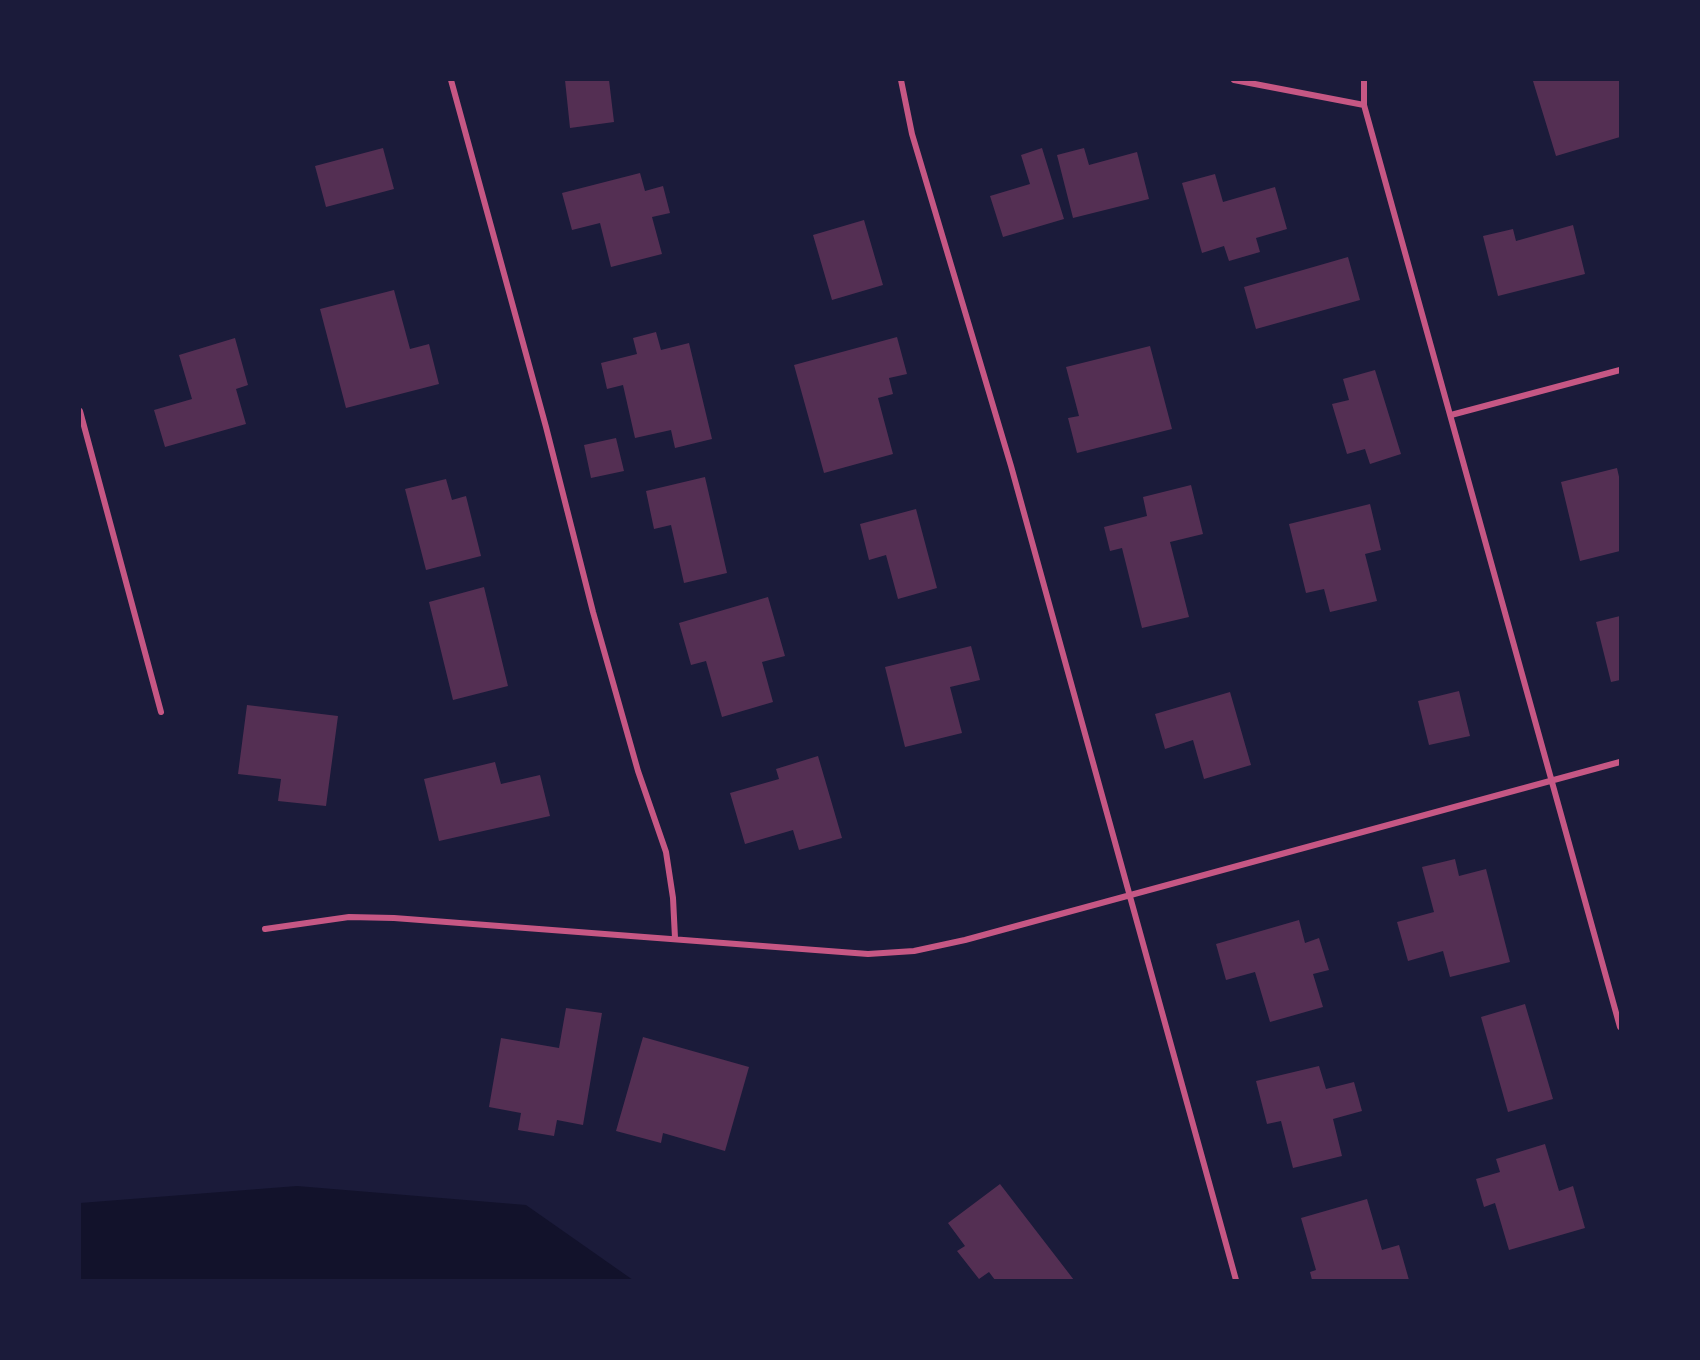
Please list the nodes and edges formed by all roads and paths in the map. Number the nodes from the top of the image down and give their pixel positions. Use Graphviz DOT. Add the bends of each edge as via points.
graph roads {
  1 [pos="451,80"];
  2 [pos="902,80"];
  3 [pos="1234,80"];
  4 [pos="1364,80"];
  5 [pos="1364,105"];
  6 [pos="1620,370"];
  7 [pos="80,411"];
  8 [pos="1451,415"];
  9 [pos="161,712"];
  10 [pos="1620,762"];
  11 [pos="1553,780"];
  12 [pos="1130,896"];
  13 [pos="265,929"];
  14 [pos="675,938"];
  15 [pos="1620,1027"];
  16 [pos="1236,1281"];
  1 -- 14 [label="street" via="593,612 638,771 666,852"];
  2 -- 12 [label="street" via="912,134 1011,466"];
  3 -- 5 [label="street"];
  4 -- 5 [label="street"];
  5 -- 8 [label="street"];
  6 -- 8 [label="street"];
  7 -- 9 [label="street"];
  8 -- 11 [label="street"];
  10 -- 11 [label="street"];
  11 -- 12 [label="street"];
  11 -- 15 [label="street"];
  12 -- 14 [label="street" via="914,951 868,954"];
  12 -- 16 [label="street"];
  13 -- 14 [label="street" via="349,917"];
}
